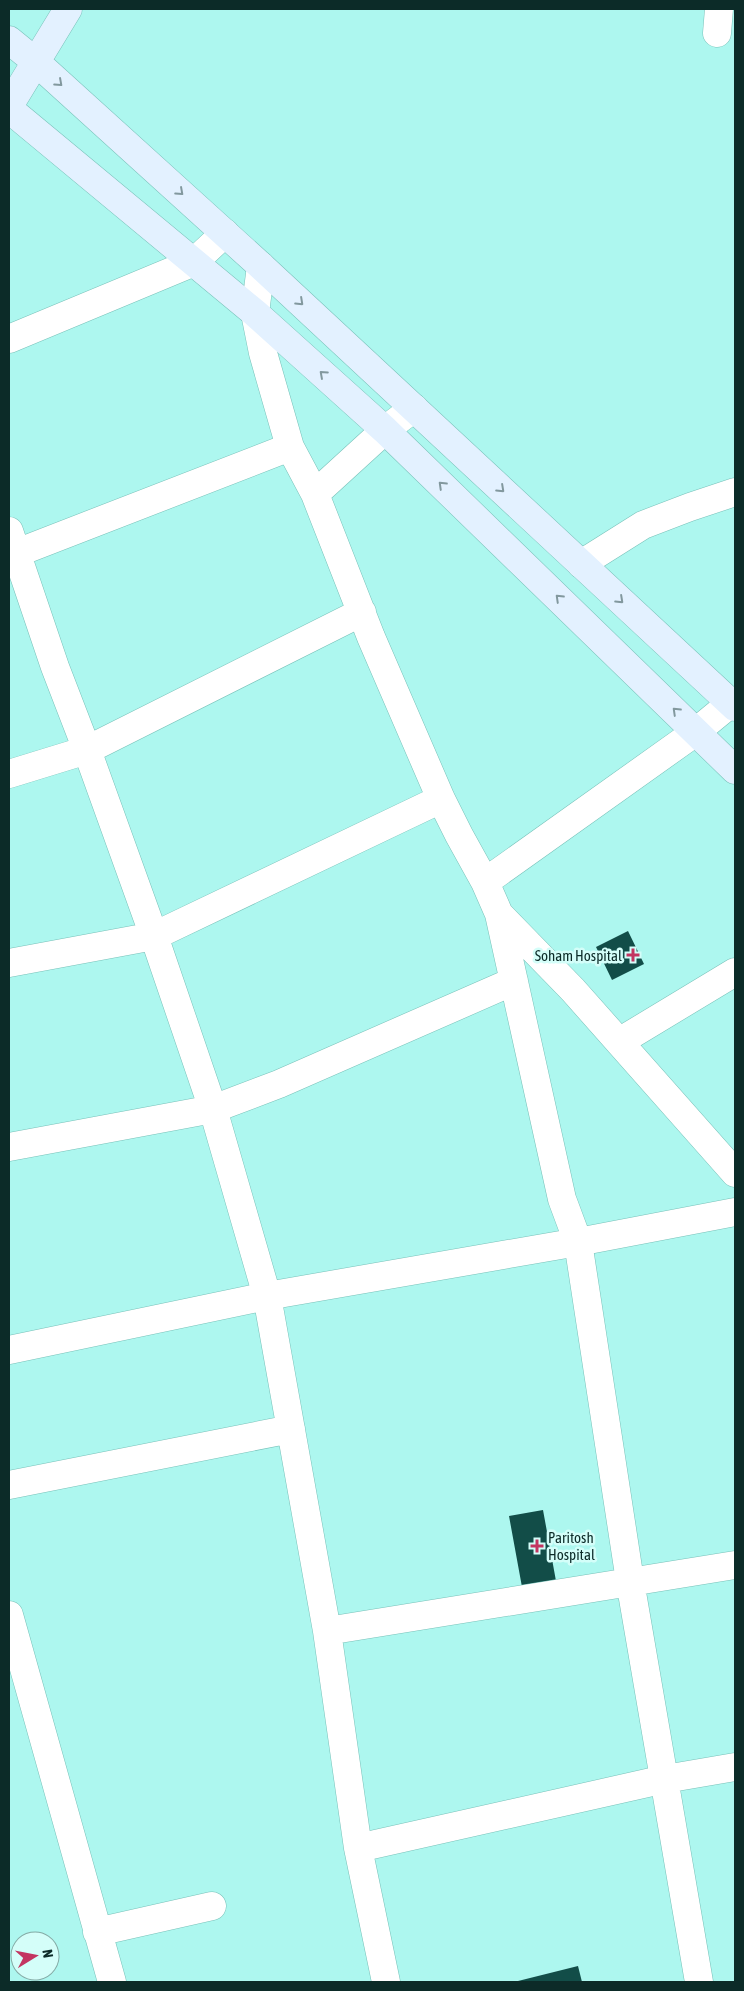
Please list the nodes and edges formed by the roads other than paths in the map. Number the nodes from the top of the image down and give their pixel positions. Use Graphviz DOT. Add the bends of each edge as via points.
graph roads {
  1 [pos="68,9"];
  2 [pos="9,40"];
  3 [pos="36,62"];
  4 [pos="9,108"];
  5 [pos="225,233"];
  6 [pos="194,262"];
  7 [pos="261,266"];
  8 [pos="255,313"];
  9 [pos="9,339"];
  10 [pos="414,408"];
  11 [pos="384,430"];
  12 [pos="290,447"];
  13 [pos="735,492"];
  14 [pos="315,494"];
  15 [pos="11,547"];
  16 [pos="581,564"];
  17 [pos="362,612"];
  18 [pos="733,705"];
  19 [pos="697,731"];
  20 [pos="87,750"];
  21 [pos="735,770"];
  22 [pos="9,774"];
  23 [pos="441,799"];
  24 [pos="485,882"];
  25 [pos="499,914"];
  26 [pos="154,936"];
  27 [pos="9,963"];
  28 [pos="735,972"];
  29 [pos="514,981"];
  30 [pos="619,1042"];
  31 [pos="213,1109"];
  32 [pos="9,1147"];
  33 [pos="735,1173"];
  34 [pos="735,1212"];
  35 [pos="578,1242"];
  36 [pos="268,1296"];
  37 [pos="9,1350"];
  38 [pos="291,1429"];
  39 [pos="9,1485"];
  40 [pos="735,1565"];
  41 [pos="630,1581"];
  42 [pos="9,1615"];
  43 [pos="327,1631"];
  44 [pos="14,1654"];
  45 [pos="735,1767"];
  46 [pos="665,1779"];
  47 [pos="358,1848"];
  48 [pos="212,1906"];
  49 [pos="97,1932"];
  50 [pos="112,1982"];
  51 [pos="386,1982"];
  52 [pos="699,1982"];
  1 -- 3 [label="main road"];
  2 -- 3 [label="main road"];
  3 -- 4 [label="main road"];
  3 -- 5 [label="main road, one-way"];
  4 -- 6 [label="main road"];
  5 -- 6 [label="street"];
  5 -- 7 [label="main road"];
  6 -- 8 [label="main road"];
  6 -- 9 [label="street"];
  7 -- 8 [label="street"];
  7 -- 10 [label="main road, one-way"];
  11 -- 8 [label="main road, one-way"];
  8 -- 12 [label="street"];
  10 -- 11 [label="street"];
  10 -- 16 [label="main road, one-way"];
  11 -- 14 [label="street"];
  19 -- 11 [label="main road, one-way"];
  12 -- 14 [label="street"];
  12 -- 15 [label="street"];
  13 -- 16 [label="street" via="643,525"];
  14 -- 17 [label="street"];
  15 -- 20 [label="street"];
  16 -- 18 [label="main road, one-way"];
  17 -- 20 [label="street"];
  17 -- 23 [label="street"];
  18 -- 19 [label="street"];
  19 -- 21 [label="main road"];
  19 -- 24 [label="street"];
  20 -- 22 [label="street"];
  20 -- 26 [label="street"];
  23 -- 24 [label="street"];
  23 -- 26 [label="street"];
  24 -- 25 [label="street"];
  25 -- 29 [label="street"];
  25 -- 30 [label="street"];
  26 -- 27 [label="street"];
  26 -- 31 [label="street"];
  28 -- 30 [label="street"];
  29 -- 31 [label="street" via="279,1084"];
  29 -- 35 [label="street" via="562,1199"];
  30 -- 33 [label="street"];
  31 -- 32 [label="street"];
  31 -- 36 [label="street"];
  34 -- 35 [label="street"];
  35 -- 36 [label="street"];
  35 -- 41 [label="street"];
  36 -- 37 [label="street"];
  36 -- 38 [label="street"];
  38 -- 39 [label="street"];
  38 -- 43 [label="street"];
  40 -- 41 [label="street"];
  41 -- 43 [label="street"];
  41 -- 46 [label="street"];
  42 -- 44 [label="street"];
  43 -- 47 [label="street"];
  44 -- 49 [label="street"];
  45 -- 46 [label="street"];
  46 -- 47 [label="street"];
  46 -- 52 [label="street"];
  47 -- 51 [label="street"];
  48 -- 49 [label="street"];
  49 -- 50 [label="street"];
}
